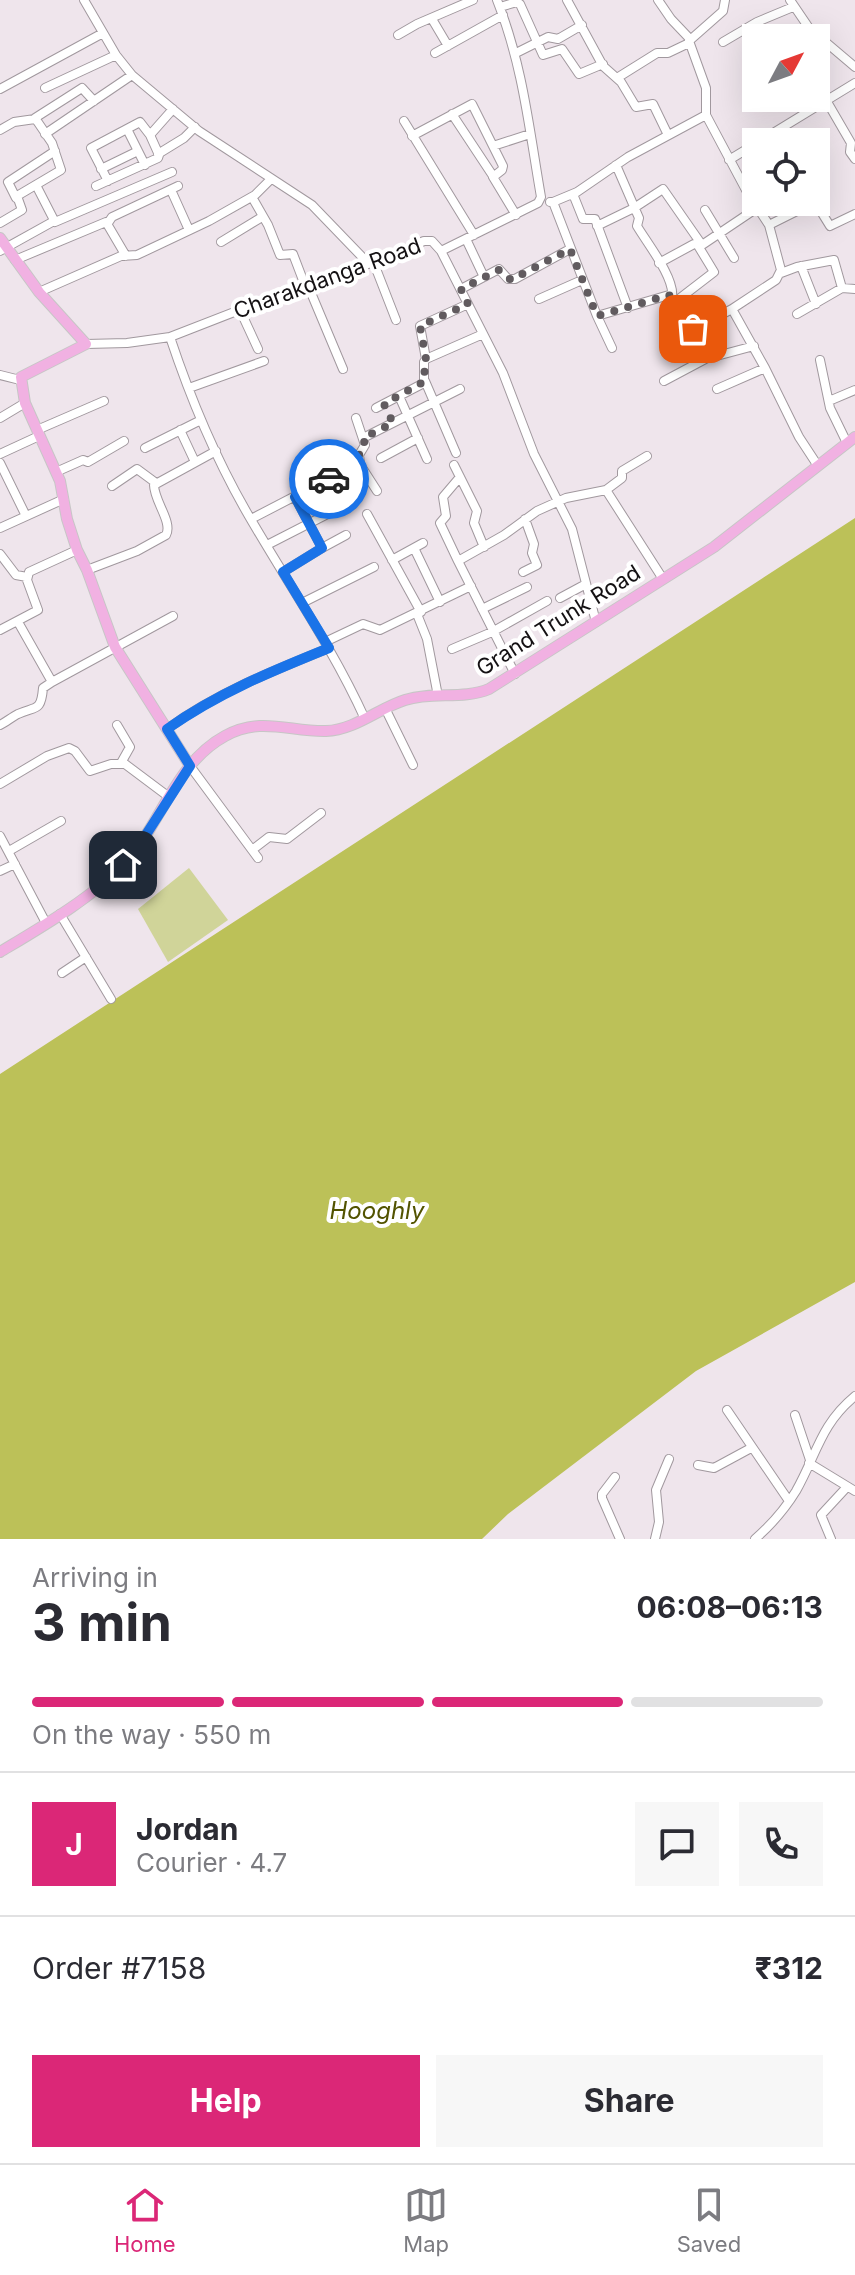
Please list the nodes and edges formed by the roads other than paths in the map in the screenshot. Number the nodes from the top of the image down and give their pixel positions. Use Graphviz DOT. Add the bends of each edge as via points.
graph roads {
  1 [pos="84,0"];
  2 [pos="473,0"];
  3 [pos="567,0"];
  4 [pos="658,0"];
  5 [pos="725,0"];
  6 [pos="792,4"];
  7 [pos="500,7"];
  8 [pos="432,19"];
  9 [pos="582,25"];
  10 [pos="103,33"];
  11 [pos="398,35"];
  12 [pos="690,41"];
  13 [pos="537,42"];
  14 [pos="723,42"];
  15 [pos="448,46"];
  16 [pos="435,53"];
  17 [pos="516,53"];
  18 [pos="116,55"];
  19 [pos="851,56"];
  20 [pos="603,64"];
  21 [pos="855,67"];
  22 [pos="132,75"];
  23 [pos="617,78"];
  24 [pos="855,83"];
  25 [pos="1,85"];
  26 [pos="45,88"];
  27 [pos="830,98"];
  28 [pos="94,101"];
  29 [pos="830,107"];
  30 [pos="173,109"];
  31 [pos="806,112"];
  32 [pos="452,114"];
  33 [pos="706,115"];
  34 [pos="35,119"];
  35 [pos="404,121"];
  36 [pos="195,127"];
  37 [pos="779,128"];
  38 [pos="127,129"];
  39 [pos="0,130"];
  40 [pos="45,134"];
  41 [pos="530,134"];
  42 [pos="150,135"];
  43 [pos="668,135"];
  44 [pos="412,136"];
  45 [pos="493,146"];
  46 [pos="55,151"];
  47 [pos="138,151"];
  48 [pos="742,151"];
  49 [pos="158,154"];
  50 [pos="855,159"];
  51 [pos="729,160"];
  52 [pos="145,165"];
  53 [pos="616,165"];
  54 [pos="101,169"];
  55 [pos="172,172"];
  56 [pos="493,176"];
  57 [pos="271,179"];
  58 [pos="108,181"];
  59 [pos="742,182"];
  60 [pos="36,185"];
  61 [pos="96,186"];
  62 [pos="573,194"];
  63 [pos="252,197"];
  64 [pos="16,198"];
  65 [pos="541,201"];
  66 [pos="553,202"];
  67 [pos="634,208"];
  68 [pos="705,210"];
  69 [pos="855,214"];
  70 [pos="516,215"];
  71 [pos="745,216"];
  72 [pos="763,216"];
  73 [pos="786,216"];
  74 [pos="823,216"];
  75 [pos="262,217"];
  76 [pos="54,221"];
  77 [pos="0,223"];
  78 [pos="108,223"];
  79 [pos="769,225"];
  80 [pos="597,226"];
  81 [pos="189,230"];
  82 [pos="720,233"];
  83 [pos="470,237"];
  84 [pos="221,242"];
  85 [pos="699,244"];
  86 [pos="2,245"];
  87 [pos="570,249"];
  88 [pos="441,251"];
  89 [pos="126,256"];
  90 [pos="734,258"];
  91 [pos="15,260"];
  92 [pos="370,262"];
  93 [pos="659,263"];
  94 [pos="801,266"];
  95 [pos="781,273"];
  96 [pos="484,277"];
  97 [pos="582,280"];
  98 [pos="854,287"];
  99 [pos="308,288"];
  100 [pos="842,288"];
  101 [pos="461,289"];
  102 [pos="39,292"];
  103 [pos="539,299"];
  104 [pos="673,300"];
  105 [pos="468,304"];
  106 [pos="816,304"];
  107 [pos="628,308"];
  108 [pos="732,309"];
  109 [pos="240,310"];
  110 [pos="797,314"];
  111 [pos="597,316"];
  112 [pos="396,320"];
  113 [pos="695,328"];
  114 [pos="483,334"];
  115 [pos="170,337"];
  116 [pos="668,342"];
  117 [pos="86,344"];
  118 [pos="754,346"];
  119 [pos="612,348"];
  120 [pos="258,349"];
  121 [pos="709,358"];
  122 [pos="426,359"];
  123 [pos="820,360"];
  124 [pos="264,361"];
  125 [pos="765,368"];
  126 [pos="343,369"];
  127 [pos="0,375"];
  128 [pos="20,380"];
  129 [pos="425,381"];
  130 [pos="664,381"];
  131 [pos="189,388"];
  132 [pos="460,389"];
  133 [pos="717,389"];
  134 [pos="855,390"];
  135 [pos="399,396"];
  136 [pos="104,401"];
  137 [pos="829,401"];
  138 [pos="434,402"];
  139 [pos="25,403"];
  140 [pos="408,415"];
  141 [pos="0,418"];
  142 [pos="356,418"];
  143 [pos="201,420"];
  144 [pos="393,423"];
  145 [pos="180,430"];
  146 [pos="38,433"];
  147 [pos="363,438"];
  148 [pos="418,438"];
  149 [pos="851,440"];
  150 [pos="124,441"];
  151 [pos="145,448"];
  152 [pos="216,451"];
  153 [pos="456,453"];
  154 [pos="0,454"];
  155 [pos="647,456"];
  156 [pos="381,458"];
  157 [pos="427,459"];
  158 [pos="195,462"];
  159 [pos="0,463"];
  160 [pos="360,463"];
  161 [pos="454,465"];
  162 [pos="818,466"];
  163 [pos="56,472"];
  164 [pos="460,477"];
  165 [pos="156,483"];
  166 [pos="112,486"];
  167 [pos="606,490"];
  168 [pos="377,491"];
  169 [pos="295,497"];
  170 [pos="64,499"];
  171 [pos="557,501"];
  172 [pos="347,504"];
  173 [pos="367,514"];
  174 [pos="26,516"];
  175 [pos="251,519"];
  176 [pos="525,519"];
  177 [pos="308,523"];
  178 [pos="0,528"];
  179 [pos="346,535"];
  180 [pos="423,543"];
  181 [pos="267,545"];
  182 [pos="484,547"];
  183 [pos="322,548"];
  184 [pos="414,548"];
  185 [pos="77,550"];
  186 [pos="0,554"];
  187 [pos="392,560"];
  188 [pos="458,561"];
  189 [pos="374,567"];
  190 [pos="87,570"];
  191 [pos="283,572"];
  192 [pos="523,572"];
  193 [pos="27,577"];
  194 [pos="663,579"];
  195 [pos="586,584"];
  196 [pos="471,586"];
  197 [pos="527,587"];
  198 [pos="560,598"];
  199 [pos="547,601"];
  200 [pos="440,602"];
  201 [pos="302,603"];
  202 [pos="482,609"];
  203 [pos="419,613"];
  204 [pos="173,616"];
  205 [pos="18,622"];
  206 [pos="596,622"];
  207 [pos="0,630"];
  208 [pos="492,632"];
  209 [pos="327,645"];
  210 [pos="115,647"];
  211 [pos="452,649"];
  212 [pos="515,674"];
  213 [pos="52,682"];
  214 [pos="438,696"];
  215 [pos="385,708"];
  216 [pos="365,719"];
  217 [pos="0,725"];
  218 [pos="117,725"];
  219 [pos="167,729"];
  220 [pos="121,763"];
  221 [pos="413,765"];
  222 [pos="190,766"];
  223 [pos="0,784"];
  224 [pos="169,797"];
  225 [pos="321,813"];
  226 [pos="61,821"];
  227 [pos="0,836"];
  228 [pos="5,849"];
  229 [pos="252,850"];
  230 [pos="258,858"];
  231 [pos="15,864"];
  232 [pos="0,871"];
  233 [pos="60,914"];
  234 [pos="46,923"];
  235 [pos="0,952"];
  236 [pos="86,957"];
  237 [pos="62,973"];
  238 [pos="111,999"];
  239 [pos="855,1396"];
  240 [pos="727,1410"];
  241 [pos="795,1415"];
  242 [pos="751,1448"];
  243 [pos="669,1459"];
  244 [pos="809,1462"];
  245 [pos="698,1465"];
  246 [pos="615,1477"];
  247 [pos="850,1489"];
  248 [pos="789,1501"];
  249 [pos="620,1539"];
  250 [pos="655,1539"];
  251 [pos="755,1539"];
  252 [pos="831,1539"];
  1 -- 10 [label="street"];
  2 -- 8 [label="street"];
  3 -- 9 [label="street"];
  4 -- 12 [label="street"];
  5 -- 12 [label="street" via="723,11"];
  6 -- 14 [label="street"];
  6 -- 19 [label="street" via="809,28"];
  7 -- 13 [label="street" via="520,4"];
  7 -- 15 [label="street"];
  7 -- 17 [label="street"];
  8 -- 11 [label="street"];
  8 -- 15 [label="street"];
  9 -- 13 [label="street" via="558,39"];
  9 -- 20 [label="street"];
  10 -- 18 [label="street"];
  10 -- 25 [label="street"];
  12 -- 23 [label="street" via="657,53"];
  12 -- 33 [label="street" via="706,88"];
  13 -- 17 [label="street"];
  13 -- 20 [label="street" via="544,55 563,50 577,74"];
  15 -- 16 [label="street"];
  17 -- 41 [label="street"];
  18 -- 22 [label="street"];
  18 -- 26 [label="street"];
  19 -- 21 [label="street"];
  20 -- 23 [label="street"];
  22 -- 28 [label="street"];
  22 -- 30 [label="street"];
  23 -- 43 [label="street" via="636,107 653,104"];
  24 -- 27 [label="street"];
  28 -- 34 [label="street" via="82,88"];
  28 -- 40 [label="street"];
  29 -- 50 [label="street"];
  30 -- 36 [label="street"];
  30 -- 42 [label="street"];
  31 -- 37 [label="street"];
  32 -- 44 [label="street"];
  32 -- 45 [label="street" via="472,104"];
  32 -- 56 [label="street"];
  33 -- 43 [label="street"];
  33 -- 51 [label="street"];
  34 -- 39 [label="street"];
  34 -- 40 [label="street"];
  35 -- 44 [label="street"];
  36 -- 49 [label="street"];
  36 -- 57 [label="street"];
  38 -- 42 [label="street" via="141,122"];
  38 -- 47 [label="street"];
  38 -- 54 [label="street" via="91,148"];
  40 -- 46 [label="street"];
  41 -- 45 [label="street"];
  41 -- 65 [label="street"];
  42 -- 49 [label="street"];
  43 -- 53 [label="street"];
  44 -- 83 [label="street"];
  45 -- 56 [label="street" via="503,168"];
  46 -- 60 [label="street" via="61,170"];
  46 -- 64 [label="street" via="8,182"];
  47 -- 52 [label="street"];
  47 -- 54 [label="street"];
  48 -- 51 [label="street"];
  49 -- 52 [label="street"];
  51 -- 59 [label="street"];
  52 -- 58 [label="street"];
  53 -- 62 [label="street"];
  53 -- 67 [label="street"];
  54 -- 58 [label="street"];
  55 -- 76 [label="street"];
  56 -- 70 [label="street"];
  57 -- 63 [label="street"];
  57 -- 92 [label="street" via="312,205"];
  58 -- 61 [label="street"];
  60 -- 64 [label="street"];
  60 -- 76 [label="street"];
  62 -- 66 [label="street"];
  62 -- 80 [label="street" via="583,219 594,218"];
  63 -- 75 [label="street"];
  63 -- 81 [label="street"];
  64 -- 77 [label="street" via="21,211"];
  65 -- 66 [label="street"];
  65 -- 70 [label="street, Charakdanga Road"];
  66 -- 87 [label="street"];
  67 -- 80 [label="street"];
  67 -- 85 [label="street" via="664,189"];
  67 -- 93 [label="street" via="640,219 637,226"];
  68 -- 82 [label="street"];
  69 -- 74 [label="street" via="830,225"];
  70 -- 83 [label="street, Charakdanga Road"];
  71 -- 82 [label="street"];
  72 -- 79 [label="street"];
  73 -- 79 [label="street"];
  75 -- 84 [label="street"];
  75 -- 99 [label="street" via="280,255 293,254"];
  76 -- 86 [label="street"];
  78 -- 81 [label="street" via="174,188"];
  78 -- 89 [label="street"];
  78 -- 91 [label="street"];
  79 -- 95 [label="street"];
  80 -- 107 [label="street"];
  81 -- 89 [label="street"];
  82 -- 85 [label="street"];
  82 -- 90 [label="street"];
  83 -- 88 [label="street, Charakdanga Road"];
  83 -- 96 [label="street"];
  85 -- 93 [label="street"];
  85 -- 104 [label="street" via="714,272"];
  86 -- 91 [label="main road"];
  87 -- 96 [label="street" via="511,280 500,269"];
  87 -- 97 [label="street"];
  88 -- 92 [label="street, Charakdanga Road" via="432,241 424,241"];
  88 -- 101 [label="street"];
  89 -- 102 [label="street"];
  91 -- 102 [label="main road"];
  92 -- 99 [label="street, Charakdanga Road"];
  92 -- 112 [label="street"];
  93 -- 104 [label="street"];
  94 -- 95 [label="street"];
  94 -- 100 [label="street" via="834,260"];
  94 -- 106 [label="street"];
  95 -- 108 [label="street"];
  96 -- 101 [label="street"];
  97 -- 103 [label="street"];
  97 -- 111 [label="street"];
  98 -- 100 [label="street"];
  99 -- 109 [label="street, Charakdanga Road"];
  99 -- 126 [label="street"];
  100 -- 106 [label="street"];
  101 -- 105 [label="street"];
  102 -- 117 [label="main road"];
  104 -- 107 [label="street" via="667,295"];
  104 -- 113 [label="street"];
  105 -- 114 [label="street"];
  105 -- 122 [label="street" via="420,326"];
  106 -- 110 [label="street"];
  107 -- 111 [label="street"];
  108 -- 113 [label="street"];
  108 -- 118 [label="street"];
  109 -- 115 [label="street, Charakdanga Road"];
  109 -- 120 [label="street"];
  111 -- 119 [label="street"];
  113 -- 116 [label="street"];
  113 -- 121 [label="street"];
  114 -- 122 [label="street"];
  114 -- 171 [label="street"];
  115 -- 117 [label="street, Charakdanga Road"];
  115 -- 131 [label="street"];
  117 -- 128 [label="main road"];
  118 -- 121 [label="street"];
  118 -- 125 [label="street"];
  121 -- 130 [label="street"];
  122 -- 129 [label="street"];
  123 -- 137 [label="street"];
  124 -- 131 [label="street"];
  125 -- 133 [label="street"];
  125 -- 162 [label="street"];
  127 -- 128 [label="street"];
  128 -- 139 [label="main road"];
  129 -- 135 [label="street"];
  129 -- 138 [label="street"];
  131 -- 143 [label="street"];
  132 -- 138 [label="street"];
  134 -- 137 [label="street"];
  135 -- 140 [label="street"];
  135 -- 144 [label="street" via="380,406"];
  136 -- 146 [label="street"];
  137 -- 149 [label="street"];
  138 -- 140 [label="street"];
  138 -- 153 [label="street"];
  139 -- 141 [label="street"];
  139 -- 146 [label="main road"];
  140 -- 144 [label="street"];
  140 -- 148 [label="street"];
  142 -- 147 [label="street"];
  143 -- 145 [label="street"];
  143 -- 152 [label="street"];
  144 -- 147 [label="street"];
  145 -- 151 [label="street"];
  145 -- 158 [label="street"];
  146 -- 154 [label="street"];
  146 -- 163 [label="main road"];
  147 -- 160 [label="street"];
  148 -- 156 [label="street"];
  148 -- 157 [label="street"];
  149 -- 162 [label="main road, Grand Trunk Road"];
  150 -- 163 [label="street" via="88,462"];
  152 -- 158 [label="street"];
  152 -- 175 [label="street"];
  155 -- 167 [label="street" via="621,472 622,478"];
  158 -- 165 [label="street"];
  159 -- 174 [label="street"];
  160 -- 168 [label="street"];
  160 -- 169 [label="street"];
  161 -- 164 [label="street"];
  162 -- 194 [label="main road, Grand Trunk Road" via="714,547"];
  163 -- 170 [label="main road"];
  164 -- 182 [label="street" via="477,511 474,523"];
  164 -- 188 [label="street" via="442,498 446,517 440,523"];
  165 -- 166 [label="street" via="137,469"];
  165 -- 190 [label="street" via="154,493 169,529 166,535"];
  167 -- 171 [label="street"];
  167 -- 194 [label="street"];
  169 -- 175 [label="street"];
  169 -- 177 [label="street"];
  170 -- 174 [label="street"];
  170 -- 185 [label="main road"];
  171 -- 176 [label="street"];
  171 -- 195 [label="street" via="575,537"];
  172 -- 177 [label="street"];
  173 -- 187 [label="street"];
  174 -- 178 [label="street"];
  175 -- 181 [label="street"];
  176 -- 182 [label="street"];
  176 -- 192 [label="street" via="537,565"];
  177 -- 181 [label="street"];
  177 -- 183 [label="street"];
  179 -- 183 [label="street"];
  180 -- 184 [label="street"];
  181 -- 191 [label="street"];
  182 -- 188 [label="street"];
  183 -- 191 [label="street"];
  184 -- 187 [label="street"];
  184 -- 200 [label="street"];
  185 -- 190 [label="main road"];
  185 -- 193 [label="street"];
  186 -- 193 [label="street" via="16,575"];
  187 -- 203 [label="street"];
  188 -- 196 [label="street"];
  189 -- 201 [label="street"];
  190 -- 210 [label="main road"];
  191 -- 201 [label="street"];
  193 -- 205 [label="street" via="38,610"];
  194 -- 206 [label="main road, Grand Trunk Road"];
  195 -- 198 [label="street"];
  195 -- 206 [label="street"];
  196 -- 200 [label="street"];
  196 -- 202 [label="street"];
  197 -- 202 [label="street"];
  199 -- 208 [label="street"];
  200 -- 203 [label="street"];
  201 -- 209 [label="street"];
  202 -- 208 [label="street"];
  203 -- 209 [label="street" via="380,630 363,624"];
  203 -- 214 [label="street"];
  204 -- 210 [label="street"];
  205 -- 207 [label="street"];
  205 -- 213 [label="street"];
  206 -- 212 [label="main road, Grand Trunk Road"];
  208 -- 211 [label="street"];
  208 -- 212 [label="street"];
  209 -- 216 [label="street"];
  209 -- 219 [label="street" via="200,705"];
  210 -- 213 [label="street"];
  210 -- 219 [label="main road"];
  212 -- 214 [label="main road, Grand Trunk Road" via="479,693"];
  213 -- 217 [label="street" via="43,688 37,709"];
  214 -- 215 [label="main road, Grand Trunk Road"];
  215 -- 216 [label="main road, Grand Trunk Road"];
  215 -- 221 [label="street"];
  216 -- 222 [label="main road, Grand Trunk Road" via="327,731 270,725 238,730"];
  218 -- 220 [label="street" via="130,747"];
  219 -- 222 [label="main road"];
  220 -- 223 [label="street" via="90,771 69,748"];
  220 -- 224 [label="street"];
  222 -- 224 [label="main road, Grand Trunk Road"];
  222 -- 229 [label="street"];
  224 -- 233 [label="main road, Grand Trunk Road" via="123,865"];
  225 -- 229 [label="street" via="287,839 269,837"];
  226 -- 228 [label="street"];
  227 -- 228 [label="street"];
  228 -- 231 [label="street"];
  229 -- 230 [label="street"];
  231 -- 232 [label="street"];
  231 -- 234 [label="street"];
  233 -- 234 [label="main road, Grand Trunk Road"];
  233 -- 236 [label="street"];
  234 -- 235 [label="main road, Grand Trunk Road"];
  236 -- 237 [label="street"];
  236 -- 238 [label="street"];
  239 -- 244 [label="street" via="827,1424"];
  240 -- 242 [label="street"];
  241 -- 244 [label="street"];
  242 -- 245 [label="street" via="714,1468"];
  242 -- 248 [label="street"];
  243 -- 250 [label="street" via="656,1490"];
  244 -- 247 [label="street"];
  244 -- 248 [label="street"];
  246 -- 249 [label="street" via="602,1498"];
  247 -- 252 [label="street" via="821,1515"];
  248 -- 251 [label="street"];
}
